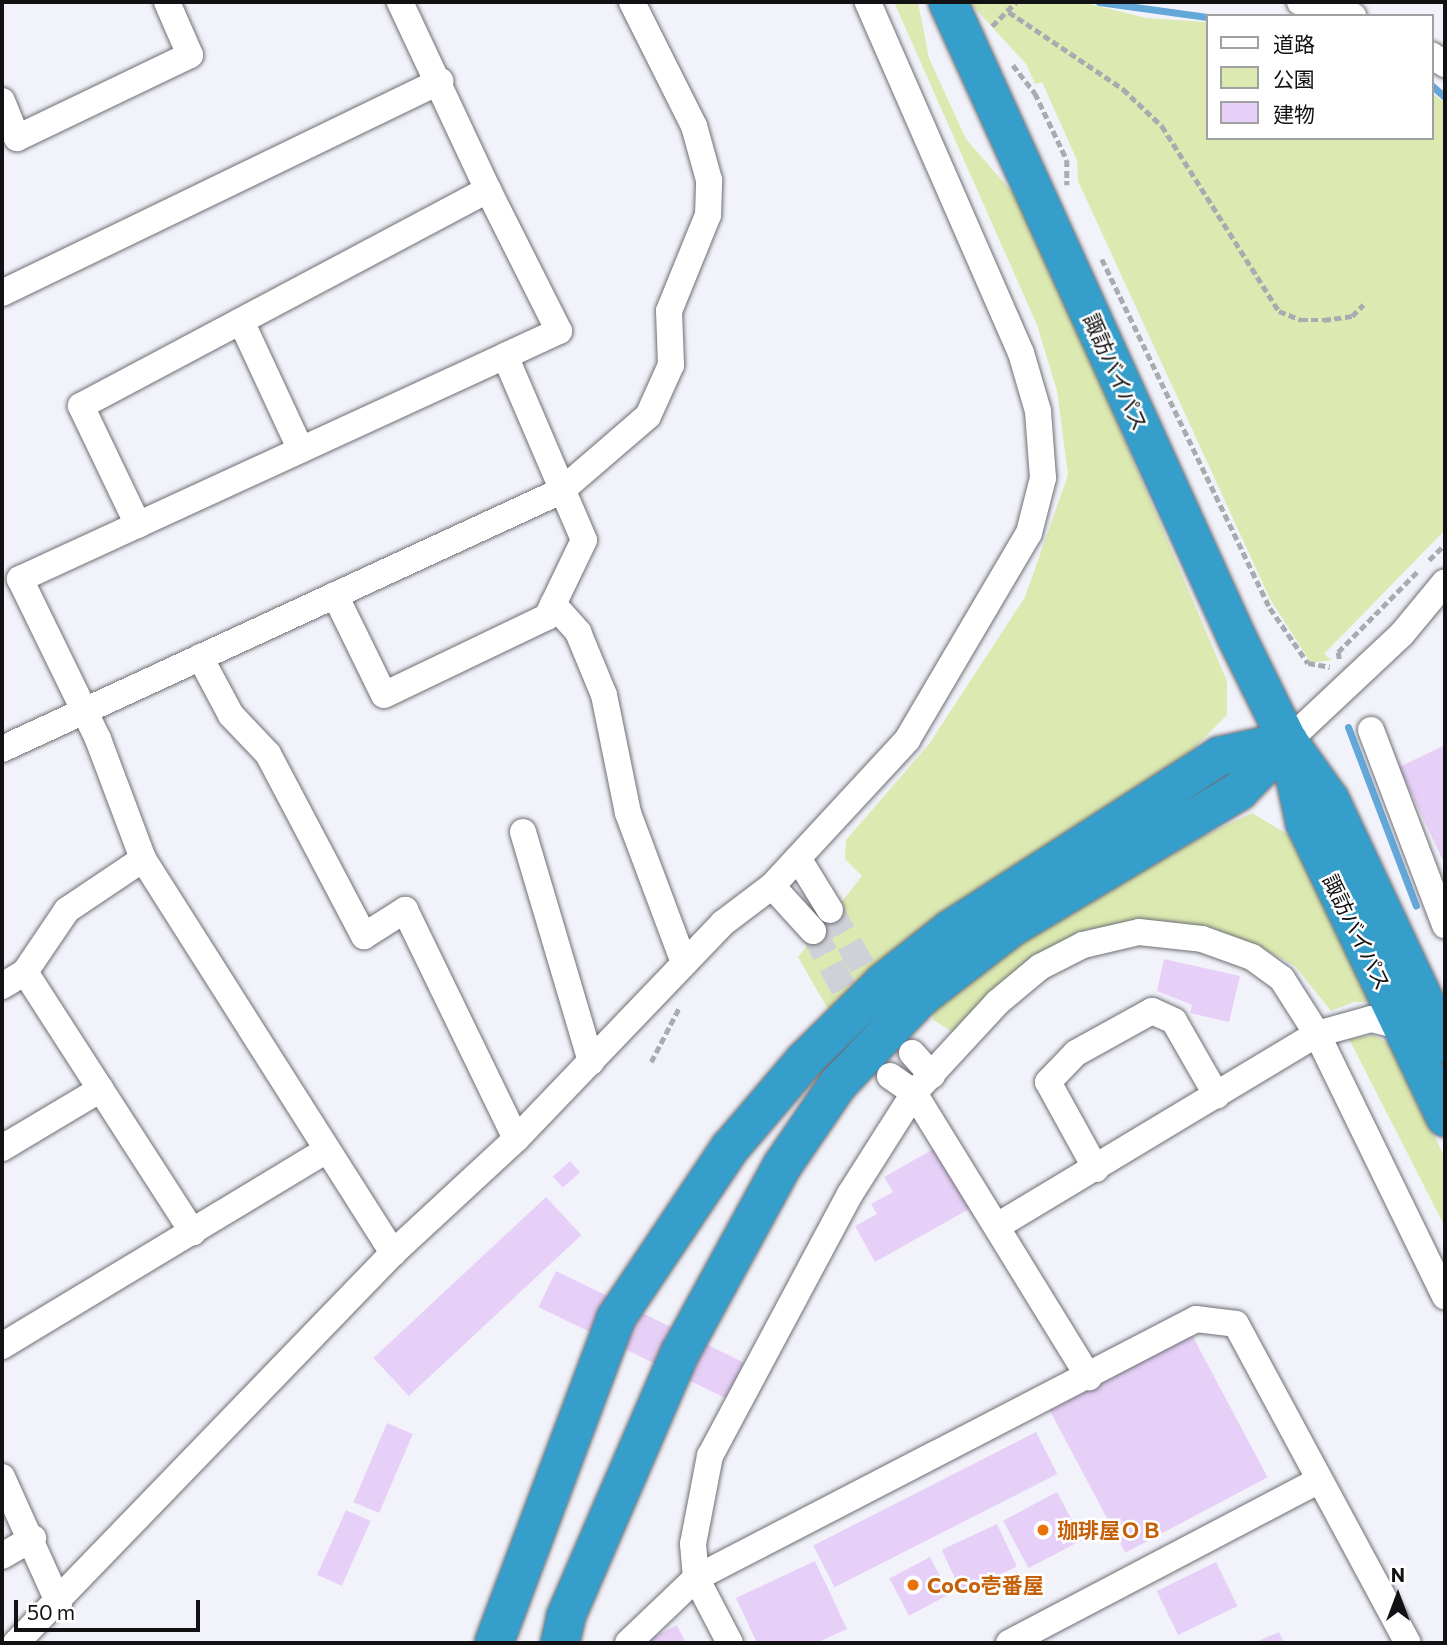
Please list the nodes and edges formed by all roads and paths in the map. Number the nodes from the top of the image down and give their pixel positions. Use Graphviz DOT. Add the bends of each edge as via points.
graph roads {
  1 [pos="167,2"];
  2 [pos="400,2"];
  3 [pos="632,2"];
  4 [pos="868,2"];
  5 [pos="948,2"];
  6 [pos="1016,2"];
  7 [pos="1300,2"];
  8 [pos="1345,14"];
  9 [pos="1011,62"];
  10 [pos="440,81"];
  11 [pos="2,101"];
  12 [pos="488,190"];
  13 [pos="1073,198"];
  14 [pos="1097,248"];
  15 [pos="2,293"];
  16 [pos="1363,305"];
  17 [pos="241,321"];
  18 [pos="505,356"];
  19 [pos="301,450"];
  20 [pos="561,491"];
  21 [pos="138,525"];
  22 [pos="1445,544"];
  23 [pos="1445,582"];
  24 [pos="335,595"];
  25 [pos="553,604"];
  26 [pos="200,657"];
  27 [pos="84,711"];
  28 [pos="1371,730"];
  29 [pos="1288,741"];
  30 [pos="2,749"];
  31 [pos="523,832"];
  32 [pos="798,858"];
  33 [pos="144,859"];
  34 [pos="772,886"];
  35 [pos="830,910"];
  36 [pos="1445,925"];
  37 [pos="813,931"];
  38 [pos="684,963"];
  39 [pos="25,972"];
  40 [pos="2,986"];
  41 [pos="1402,1027"];
  42 [pos="1317,1034"];
  43 [pos="1445,1044"];
  44 [pos="912,1054"];
  45 [pos="591,1062"];
  46 [pos="890,1076"];
  47 [pos="923,1084"];
  48 [pos="101,1089"];
  49 [pos="1217,1096"];
  50 [pos="1445,1117"];
  51 [pos="516,1139"];
  52 [pos="2,1148"];
  53 [pos="327,1150"];
  54 [pos="1096,1169"];
  55 [pos="999,1225"];
  56 [pos="193,1233"];
  57 [pos="393,1253"];
  58 [pos="1445,1296"];
  59 [pos="2,1346"];
  60 [pos="1089,1378"];
  61 [pos="2,1477"];
  62 [pos="1318,1481"];
  63 [pos="33,1538"];
  64 [pos="2,1556"];
  65 [pos="696,1578"];
  66 [pos="517,1584"];
  67 [pos="59,1604"];
  68 [pos="16,1643"];
  69 [pos="494,1643"];
  70 [pos="511,1643"];
  71 [pos="560,1643"];
  72 [pos="628,1643"];
  73 [pos="730,1643"];
  74 [pos="1009,1643"];
  75 [pos="1408,1643"];
  1 -- 11 [label="street" via="190,55 17,138"];
  2 -- 10 [label="street"];
  3 -- 20 [label="street" via="694,127 709,180 708,215 670,311 671,365 648,416"];
  4 -- 32 [label="street" via="1021,353 1038,411 1043,478 1029,533 907,740"];
  5 -- 29 [label="highway, 諏訪バイパス"];
  6 -- 16 [label="path" via="1009,12 1124,89 1162,126 1279,311 1301,320 1324,320 1352,316"];
  7 -- 8 [label="street"];
  9 -- 13 [label="path" via="1035,93 1061,149"];
  10 -- 12 [label="street"];
  10 -- 15 [label="street"];
  12 -- 17 [label="street"];
  12 -- 18 [label="street" via="559,331"];
  14 -- 22 [label="path" via="1270,608 1308,663 1321,670 1340,664 1338,652"];
  17 -- 19 [label="street"];
  17 -- 21 [label="street" via="82,406"];
  18 -- 19 [label="street"];
  18 -- 20 [label="street"];
  19 -- 21 [label="street"];
  20 -- 24 [label="street"];
  20 -- 25 [label="street" via="584,540"];
  21 -- 27 [label="street" via="20,579"];
  23 -- 29 [label="street" via="1402,634"];
  24 -- 25 [label="street" via="384,695 547,617"];
  24 -- 26 [label="street"];
  25 -- 38 [label="street" via="578,632 604,695 628,813"];
  26 -- 27 [label="street"];
  26 -- 51 [label="street" via="231,715 268,754 364,936 405,909"];
  27 -- 30 [label="street"];
  27 -- 33 [label="street"];
  28 -- 36 [label="street"];
  29 -- 41 [label="highway, 諏訪バイパス" via="1305,823"];
  29 -- 43 [label="highway, 諏訪バイパス" via="1330,800"];
  29 -- 66 [label="highway" via="1220,756 950,930 884,982 805,1060 730,1148 616,1318"];
  29 -- 71 [label="highway" via="1239,791 1012,927 921,997 838,1084 782,1166 680,1353 566,1616"];
  31 -- 45 [label="street"];
  32 -- 34 [label="street"];
  32 -- 35 [label="street"];
  33 -- 39 [label="street" via="67,910"];
  33 -- 53 [label="street"];
  34 -- 37 [label="street"];
  34 -- 38 [label="street" via="723,923"];
  38 -- 45 [label="street"];
  39 -- 40 [label="street"];
  39 -- 48 [label="street"];
  41 -- 42 [label="street" via="1371,1019"];
  41 -- 50 [label="highway, 諏訪バイパス"];
  42 -- 47 [label="street" via="1282,979 1252,957 1202,939 1139,932 1083,945 1040,967 998,1002"];
  42 -- 49 [label="street"];
  42 -- 58 [label="street"];
  44 -- 47 [label="street"];
  45 -- 51 [label="street"];
  46 -- 47 [label="street"];
  47 -- 55 [label="street"];
  47 -- 65 [label="street" via="850,1194 710,1455 693,1544"];
  48 -- 52 [label="street"];
  48 -- 56 [label="street"];
  49 -- 54 [label="street"];
  49 -- 54 [label="street" via="1174,1021 1152,1011 1076,1054 1048,1082"];
  51 -- 57 [label="street"];
  53 -- 56 [label="street"];
  53 -- 57 [label="street"];
  54 -- 55 [label="street"];
  55 -- 60 [label="street"];
  56 -- 59 [label="street"];
  57 -- 67 [label="street"];
  60 -- 62 [label="street" via="1196,1319 1236,1324"];
  60 -- 65 [label="street"];
  61 -- 63 [label="street"];
  62 -- 74 [label="street"];
  62 -- 75 [label="street"];
  63 -- 64 [label="street"];
  63 -- 67 [label="street"];
  65 -- 72 [label="street"];
  65 -- 73 [label="street"];
  66 -- 69 [label="highway"];
  66 -- 70 [label="highway"];
  67 -- 68 [label="street"];
}
